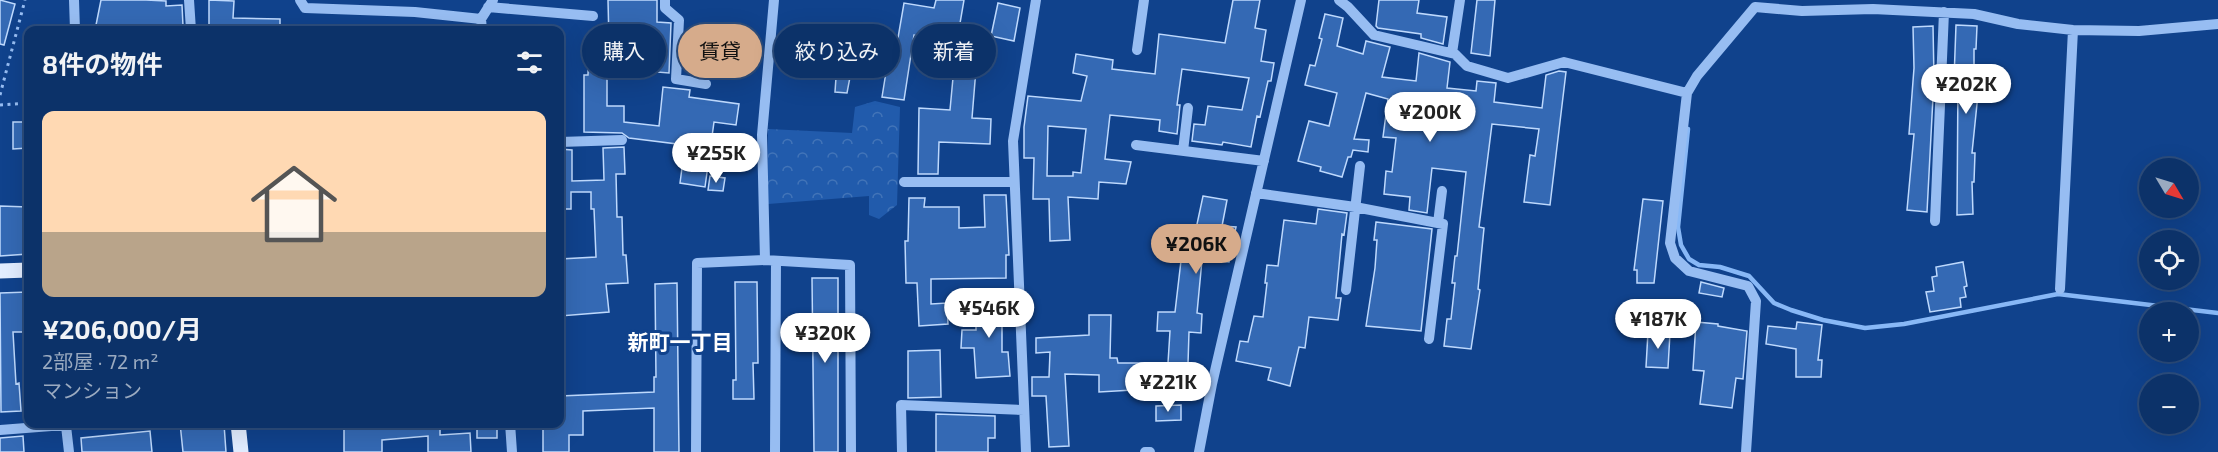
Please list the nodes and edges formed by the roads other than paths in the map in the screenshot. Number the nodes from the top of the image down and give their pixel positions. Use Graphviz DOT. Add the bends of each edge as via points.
graph roads {
  1 [pos="74,0"];
  2 [pos="189,0"];
  3 [pos="300,0"];
  4 [pos="419,0"];
  5 [pos="665,0"];
  6 [pos="774,0"];
  7 [pos="1036,0"];
  8 [pos="1144,0"];
  9 [pos="1301,0"];
  10 [pos="1339,0"];
  11 [pos="1460,0"];
  12 [pos="491,4"];
  13 [pos="1754,4"];
  14 [pos="1772,4"];
  15 [pos="416,12"];
  16 [pos="1944,12"];
  17 [pos="593,16"];
  18 [pos="2218,24"];
  19 [pos="482,25"];
  20 [pos="75,26"];
  21 [pos="191,26"];
  22 [pos="2073,30"];
  23 [pos="1137,50"];
  24 [pos="1452,53"];
  25 [pos="706,84"];
  26 [pos="1687,93"];
  27 [pos="1188,108"];
  28 [pos="622,140"];
  29 [pos="564,142"];
  30 [pos="1136,145"];
  31 [pos="1183,151"];
  32 [pos="1264,161"];
  33 [pos="1360,166"];
  34 [pos="904,182"];
  35 [pos="1014,182"];
  36 [pos="1442,191"];
  37 [pos="1256,193"];
  38 [pos="1355,207"];
  39 [pos="1935,221"];
  40 [pos="1438,223"];
  41 [pos="771,261"];
  42 [pos="24,270"];
  43 [pos="0,271"];
  44 [pos="2060,289"];
  45 [pos="1346,290"];
  46 [pos="1430,339"];
  47 [pos="1024,410"];
  48 [pos="33,428"];
  49 [pos="66,428"];
  50 [pos="239,428"];
  51 [pos="510,428"];
  52 [pos="0,430"];
  53 [pos="69,452"];
  54 [pos="241,452"];
  55 [pos="512,452"];
  56 [pos="696,452"];
  57 [pos="775,452"];
  58 [pos="851,452"];
  59 [pos="902,452"];
  60 [pos="1026,452"];
  61 [pos="1199,452"];
  62 [pos="1746,452"];
  1 -- 20 [label="street"];
  2 -- 21 [label="street"];
  3 -- 15 [label="street" via="305,8"];
  4 -- 15 [label="street"];
  5 -- 25 [label="street" via="665,8 678,20 676,79"];
  6 -- 41 [label="street" via="762,135"];
  7 -- 35 [label="street" via="1012,141"];
  8 -- 23 [label="street"];
  9 -- 32 [label="street"];
  10 -- 24 [label="street" via="1374,35"];
  11 -- 24 [label="street"];
  12 -- 17 [label="street"];
  12 -- 19 [label="street"];
  13 -- 14 [label="street"];
  13 -- 26 [label="street"];
  14 -- 16 [label="street" via="1802,11"];
  15 -- 19 [label="street"];
  16 -- 22 [label="street"];
  16 -- 39 [label="street"];
  18 -- 22 [label="street" via="2139,31"];
  22 -- 44 [label="street"];
  24 -- 26 [label="street" via="1467,66 1509,78 1564,62"];
  26 -- 62 [label="street" via="1670,243 1675,258 1689,271 1748,286 1756,301"];
  27 -- 31 [label="street"];
  28 -- 29 [label="street"];
  30 -- 31 [label="street"];
  31 -- 32 [label="street"];
  32 -- 37 [label="street"];
  33 -- 38 [label="street"];
  34 -- 35 [label="street"];
  35 -- 47 [label="street"];
  36 -- 40 [label="street"];
  37 -- 38 [label="street"];
  37 -- 61 [label="street"];
  38 -- 40 [label="street"];
  38 -- 45 [label="street"];
  40 -- 46 [label="street" via="1443,224"];
  41 -- 56 [label="street" via="697,263"];
  41 -- 57 [label="street"];
  41 -- 58 [label="street" via="850,265"];
  42 -- 43 [label="main road"];
  47 -- 59 [label="street" via="901,405"];
  47 -- 60 [label="street"];
  48 -- 52 [label="street"];
  49 -- 53 [label="street"];
  50 -- 54 [label="main road"];
  51 -- 55 [label="street"];
}
